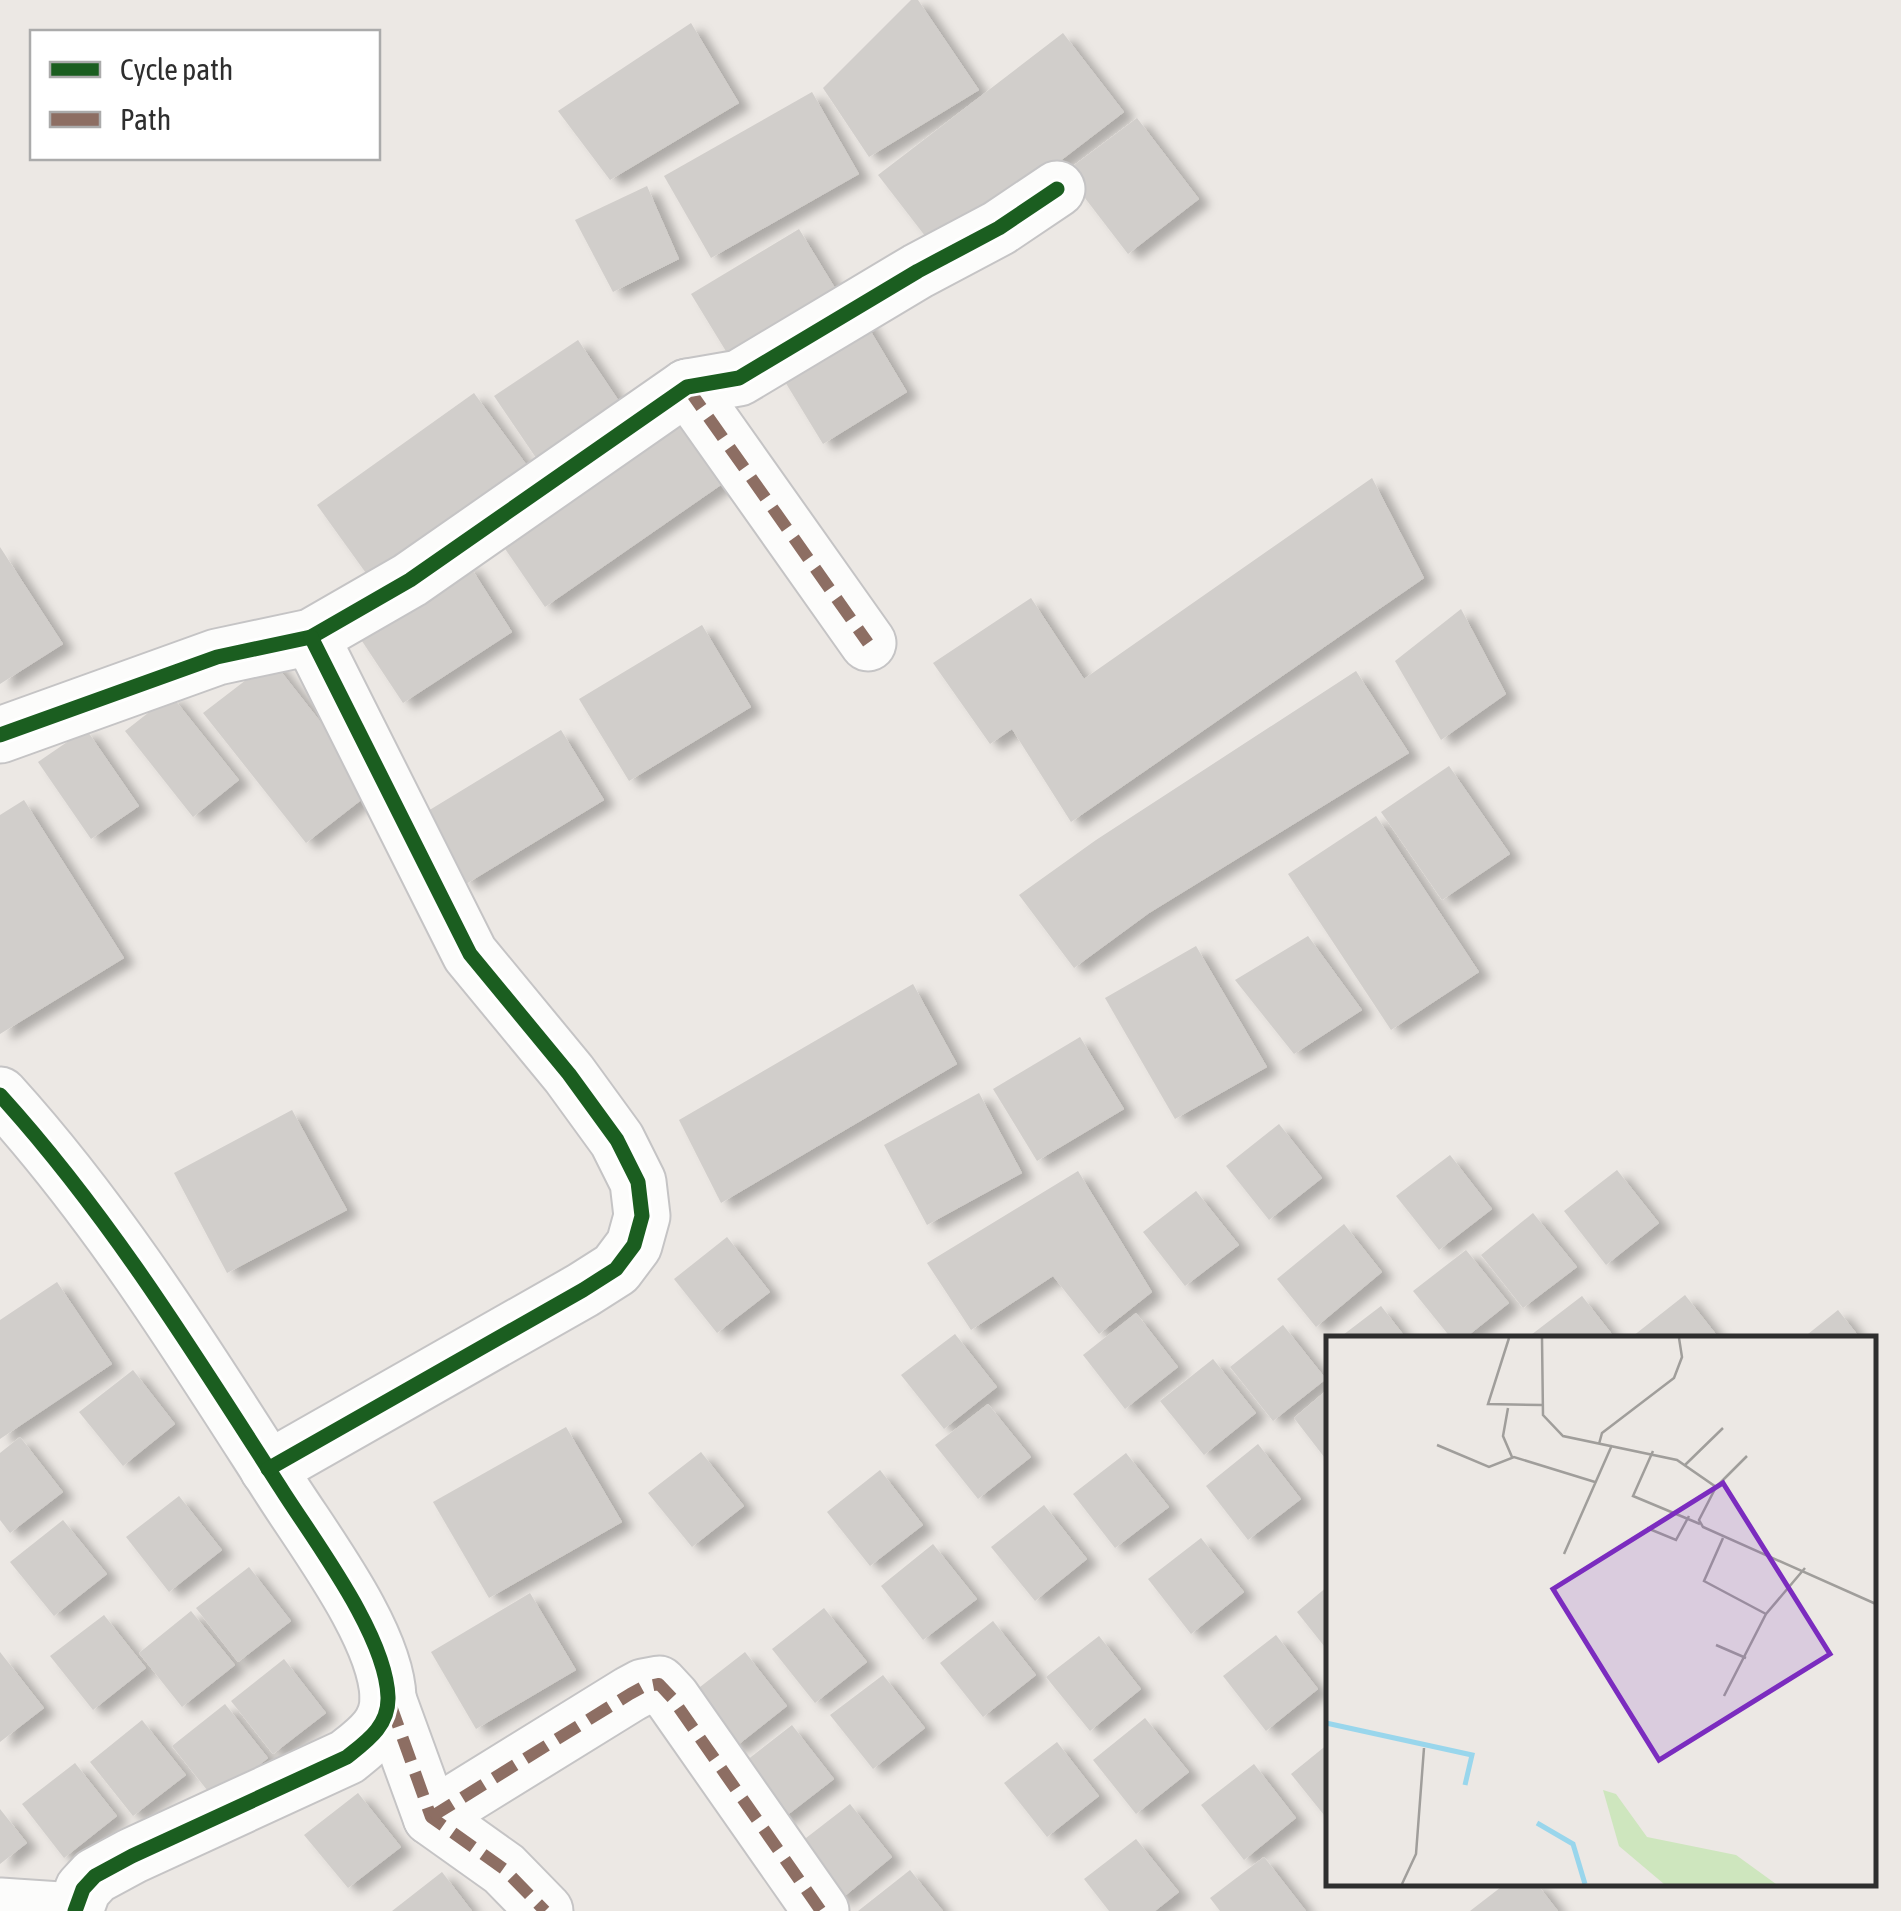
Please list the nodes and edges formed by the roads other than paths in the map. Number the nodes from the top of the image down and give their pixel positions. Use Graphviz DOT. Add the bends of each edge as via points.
graph roads {
  1 [pos="1057,189"];
  2 [pos="687,388"];
  3 [pos="310,638"];
  4 [pos="868,643"];
  5 [pos="0,734"];
  6 [pos="0,1095"];
  7 [pos="268,1469"];
  8 [pos="388,1698"];
  9 [pos="431,1816"];
  10 [pos="0,1906"];
  11 [pos="75,1911"];
  12 [pos="544,1911"];
  13 [pos="821,1911"];
  1 -- 2 [label="street" via="739,378"];
  2 -- 3 [label="street" via="410,580"];
  2 -- 4 [label="street"];
  3 -- 5 [label="street" via="217,656"];
  3 -- 7 [label="street" via="470,954 617,1140 638,1182 642,1216 634,1244 616,1269"];
  6 -- 7 [label="street" via="104,1220"];
  7 -- 8 [label="street" via="350,1598 378,1656"];
  8 -- 9 [label="street"];
  8 -- 11 [label="street" via="376,1734 347,1757 95,1876"];
  9 -- 12 [label="street" via="504,1869"];
  9 -- 13 [label="street" via="643,1686 659,1684"];
  10 -- 11 [label="street"];
}
